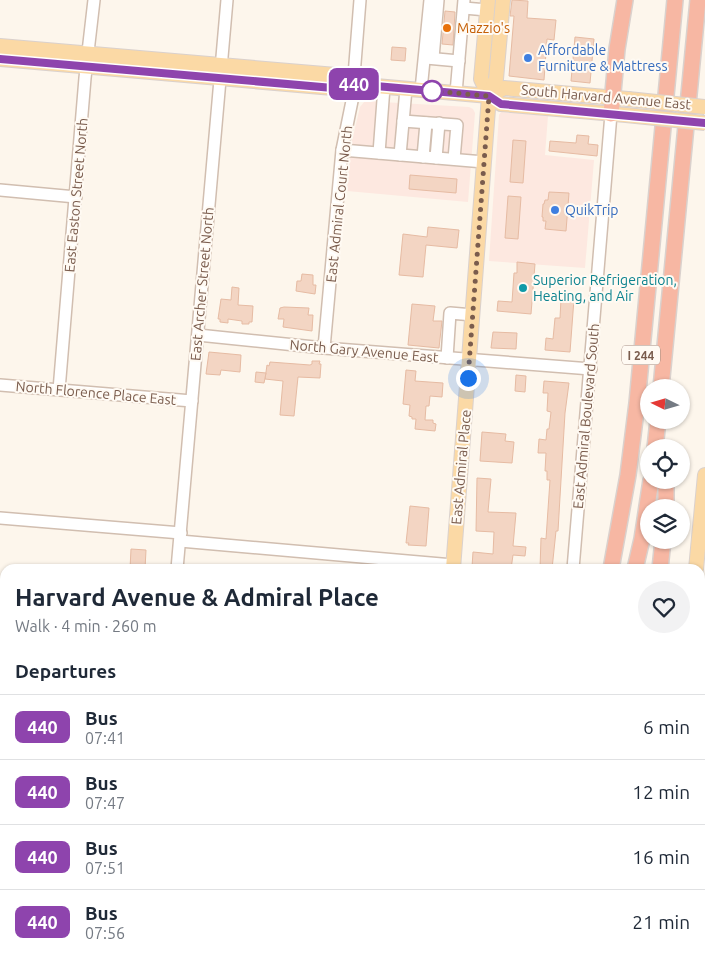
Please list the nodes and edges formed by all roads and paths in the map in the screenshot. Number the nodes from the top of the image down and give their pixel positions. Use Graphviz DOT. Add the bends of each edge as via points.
graph roads {
  1 [pos="94,0"];
  2 [pos="226,0"];
  3 [pos="360,0"];
  4 [pos="430,0"];
  5 [pos="438,0"];
  6 [pos="502,0"];
  7 [pos="625,0"];
  8 [pos="675,0"];
  9 [pos="698,0"];
  10 [pos="464,4"];
  11 [pos="487,5"];
  12 [pos="0,46"];
  13 [pos="428,58"];
  14 [pos="0,59"];
  15 [pos="88,60"];
  16 [pos="459,61"];
  17 [pos="220,72"];
  18 [pos="353,84"];
  19 [pos="384,87"];
  20 [pos="406,89"];
  21 [pos="421,90"];
  22 [pos="456,93"];
  23 [pos="489,96"];
  24 [pos="612,98"];
  25 [pos="705,106"];
  26 [pos="611,114"];
  27 [pos="403,121"];
  28 [pos="426,122"];
  29 [pos="705,123"];
  30 [pos="439,124"];
  31 [pos="342,150"];
  32 [pos="379,153"];
  33 [pos="400,156"];
  34 [pos="423,157"];
  35 [pos="436,158"];
  36 [pos="454,160"];
  37 [pos="484,162"];
  38 [pos="0,190"];
  39 [pos="76,196"];
  40 [pos="473,315"];
  41 [pos="198,336"];
  42 [pos="324,348"];
  43 [pos="447,358"];
  44 [pos="469,360"];
  45 [pos="591,369"];
  46 [pos="662,379"];
  47 [pos="0,385"];
  48 [pos="59,390"];
  49 [pos="192,401"];
  50 [pos="705,475"];
  51 [pos="650,489"];
  52 [pos="0,518"];
  53 [pos="703,531"];
  54 [pos="180,537"];
  55 [pos="662,549"];
  56 [pos="371,563"];
  57 [pos="177,564"];
  58 [pos="393,564"];
  59 [pos="453,564"];
  60 [pos="573,564"];
  61 [pos="612,564"];
  62 [pos="636,564"];
  63 [pos="661,564"];
  64 [pos="697,564"];
  1 -- 15 [label="street, East Easton Street North"];
  2 -- 17 [label="street, East Archer Street North"];
  3 -- 18 [label="street, East Admiral Court North"];
  4 -- 13 [label="street"];
  5 -- 13 [label="street"];
  6 -- 23 [label="main road" via="496,79"];
  7 -- 24 [label="highway"];
  8 -- 61 [label="highway, I 244" via="637,404"];
  9 -- 46 [label="highway, I 244"];
  10 -- 11 [label="street"];
  10 -- 16 [label="street"];
  11 -- 23 [label="main road" via="480,79"];
  12 -- 15 [label="main road"];
  13 -- 16 [label="street"];
  13 -- 21 [label="street"];
  14 -- 15 [label="main road"];
  15 -- 17 [label="main road"];
  15 -- 39 [label="street, East Easton Street North"];
  16 -- 22 [label="street"];
  17 -- 18 [label="main road" via="333,88"];
  17 -- 41 [label="street, East Archer Street North"];
  18 -- 19 [label="main road"];
  18 -- 31 [label="street, East Admiral Court North"];
  19 -- 20 [label="main road"];
  19 -- 32 [label="street"];
  20 -- 21 [label="main road"];
  20 -- 27 [label="street"];
  21 -- 22 [label="main road"];
  22 -- 23 [label="main road"];
  23 -- 24 [label="main road, South Harvard Avenue East" via="504,88"];
  23 -- 26 [label="main road, South Harvard Avenue East" via="501,104"];
  23 -- 37 [label="main road, East Admiral Place"];
  24 -- 25 [label="main road, South Harvard Avenue East, bridge"];
  24 -- 26 [label="highway"];
  26 -- 29 [label="main road, South Harvard Avenue East, bridge"];
  26 -- 45 [label="street, East Admiral Boulevard South"];
  27 -- 28 [label="street"];
  27 -- 33 [label="street"];
  28 -- 30 [label="street"];
  28 -- 34 [label="street"];
  30 -- 35 [label="street"];
  30 -- 36 [label="street" via="457,125"];
  31 -- 32 [label="street"];
  31 -- 42 [label="street, East Admiral Court North"];
  32 -- 33 [label="street"];
  33 -- 34 [label="street"];
  34 -- 35 [label="street"];
  35 -- 36 [label="street"];
  36 -- 37 [label="street"];
  37 -- 40 [label="main road, East Admiral Place"];
  38 -- 39 [label="street"];
  39 -- 48 [label="street, East Easton Street North"];
  40 -- 43 [label="street" via="450,314"];
  40 -- 44 [label="main road, East Admiral Place"];
  41 -- 42 [label="street, North Gary Avenue East"];
  41 -- 49 [label="street, East Archer Street North"];
  42 -- 43 [label="street, North Gary Avenue East"];
  43 -- 44 [label="street, North Gary Avenue East"];
  44 -- 45 [label="street, North Gary Avenue East"];
  44 -- 59 [label="main road, East Admiral Place"];
  45 -- 60 [label="street, East Admiral Boulevard South"];
  47 -- 48 [label="street, North Florence Place East"];
  48 -- 49 [label="street, North Florence Place East"];
  49 -- 54 [label="street, East Archer Street North"];
  50 -- 53 [label="main road"];
  51 -- 62 [label="highway"];
  52 -- 54 [label="street"];
  53 -- 64 [label="main road"];
  54 -- 56 [label="street"];
  54 -- 57 [label="street, East Archer Street North"];
  55 -- 63 [label="highway"];
  56 -- 58 [label="street"];
}
